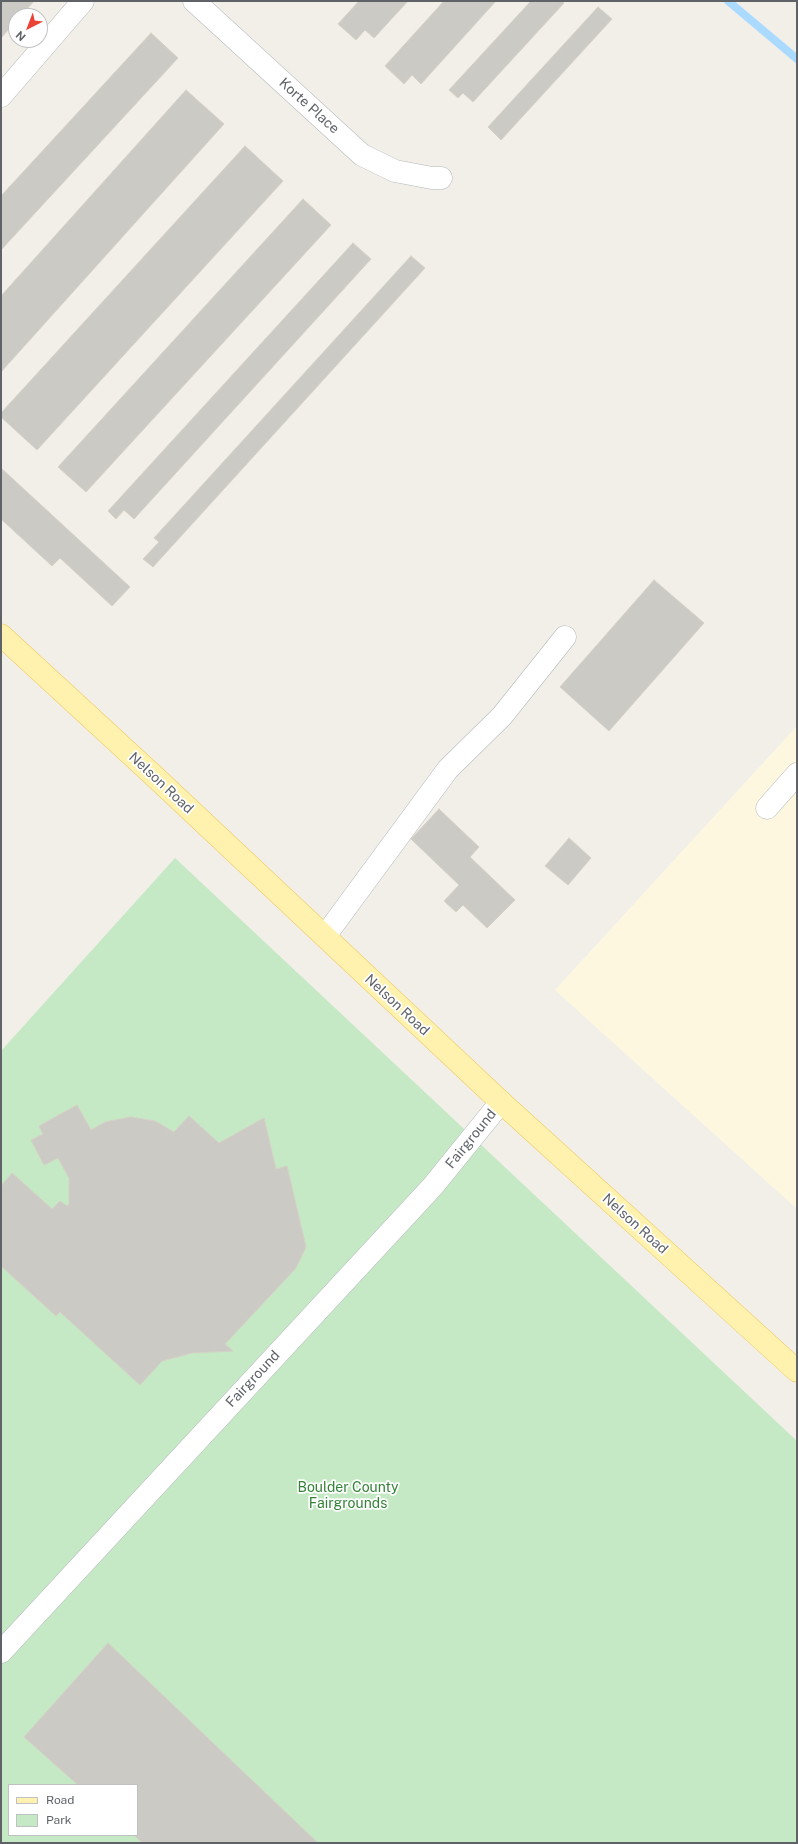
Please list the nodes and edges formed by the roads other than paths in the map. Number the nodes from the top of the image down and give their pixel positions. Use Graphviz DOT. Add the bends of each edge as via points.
graph roads {
  1 [pos="83,1"];
  2 [pos="194,1"];
  3 [pos="1,96"];
  4 [pos="441,178"];
  5 [pos="1,635"];
  6 [pos="565,637"];
  7 [pos="797,774"];
  8 [pos="767,808"];
  9 [pos="325,936"];
  10 [pos="501,1102"];
  11 [pos="797,1371"];
  12 [pos="1,1652"];
  1 -- 3 [label="street"];
  2 -- 4 [label="street, Korte Place" via="362,155 396,172"];
  5 -- 9 [label="main road, Nelson Road"];
  6 -- 9 [label="street" via="502,716 448,769"];
  7 -- 8 [label="street"];
  9 -- 10 [label="main road, Nelson Road"];
  10 -- 11 [label="main road, Nelson Road"];
  10 -- 12 [label="street, Fairground" via="433,1186"];
}
